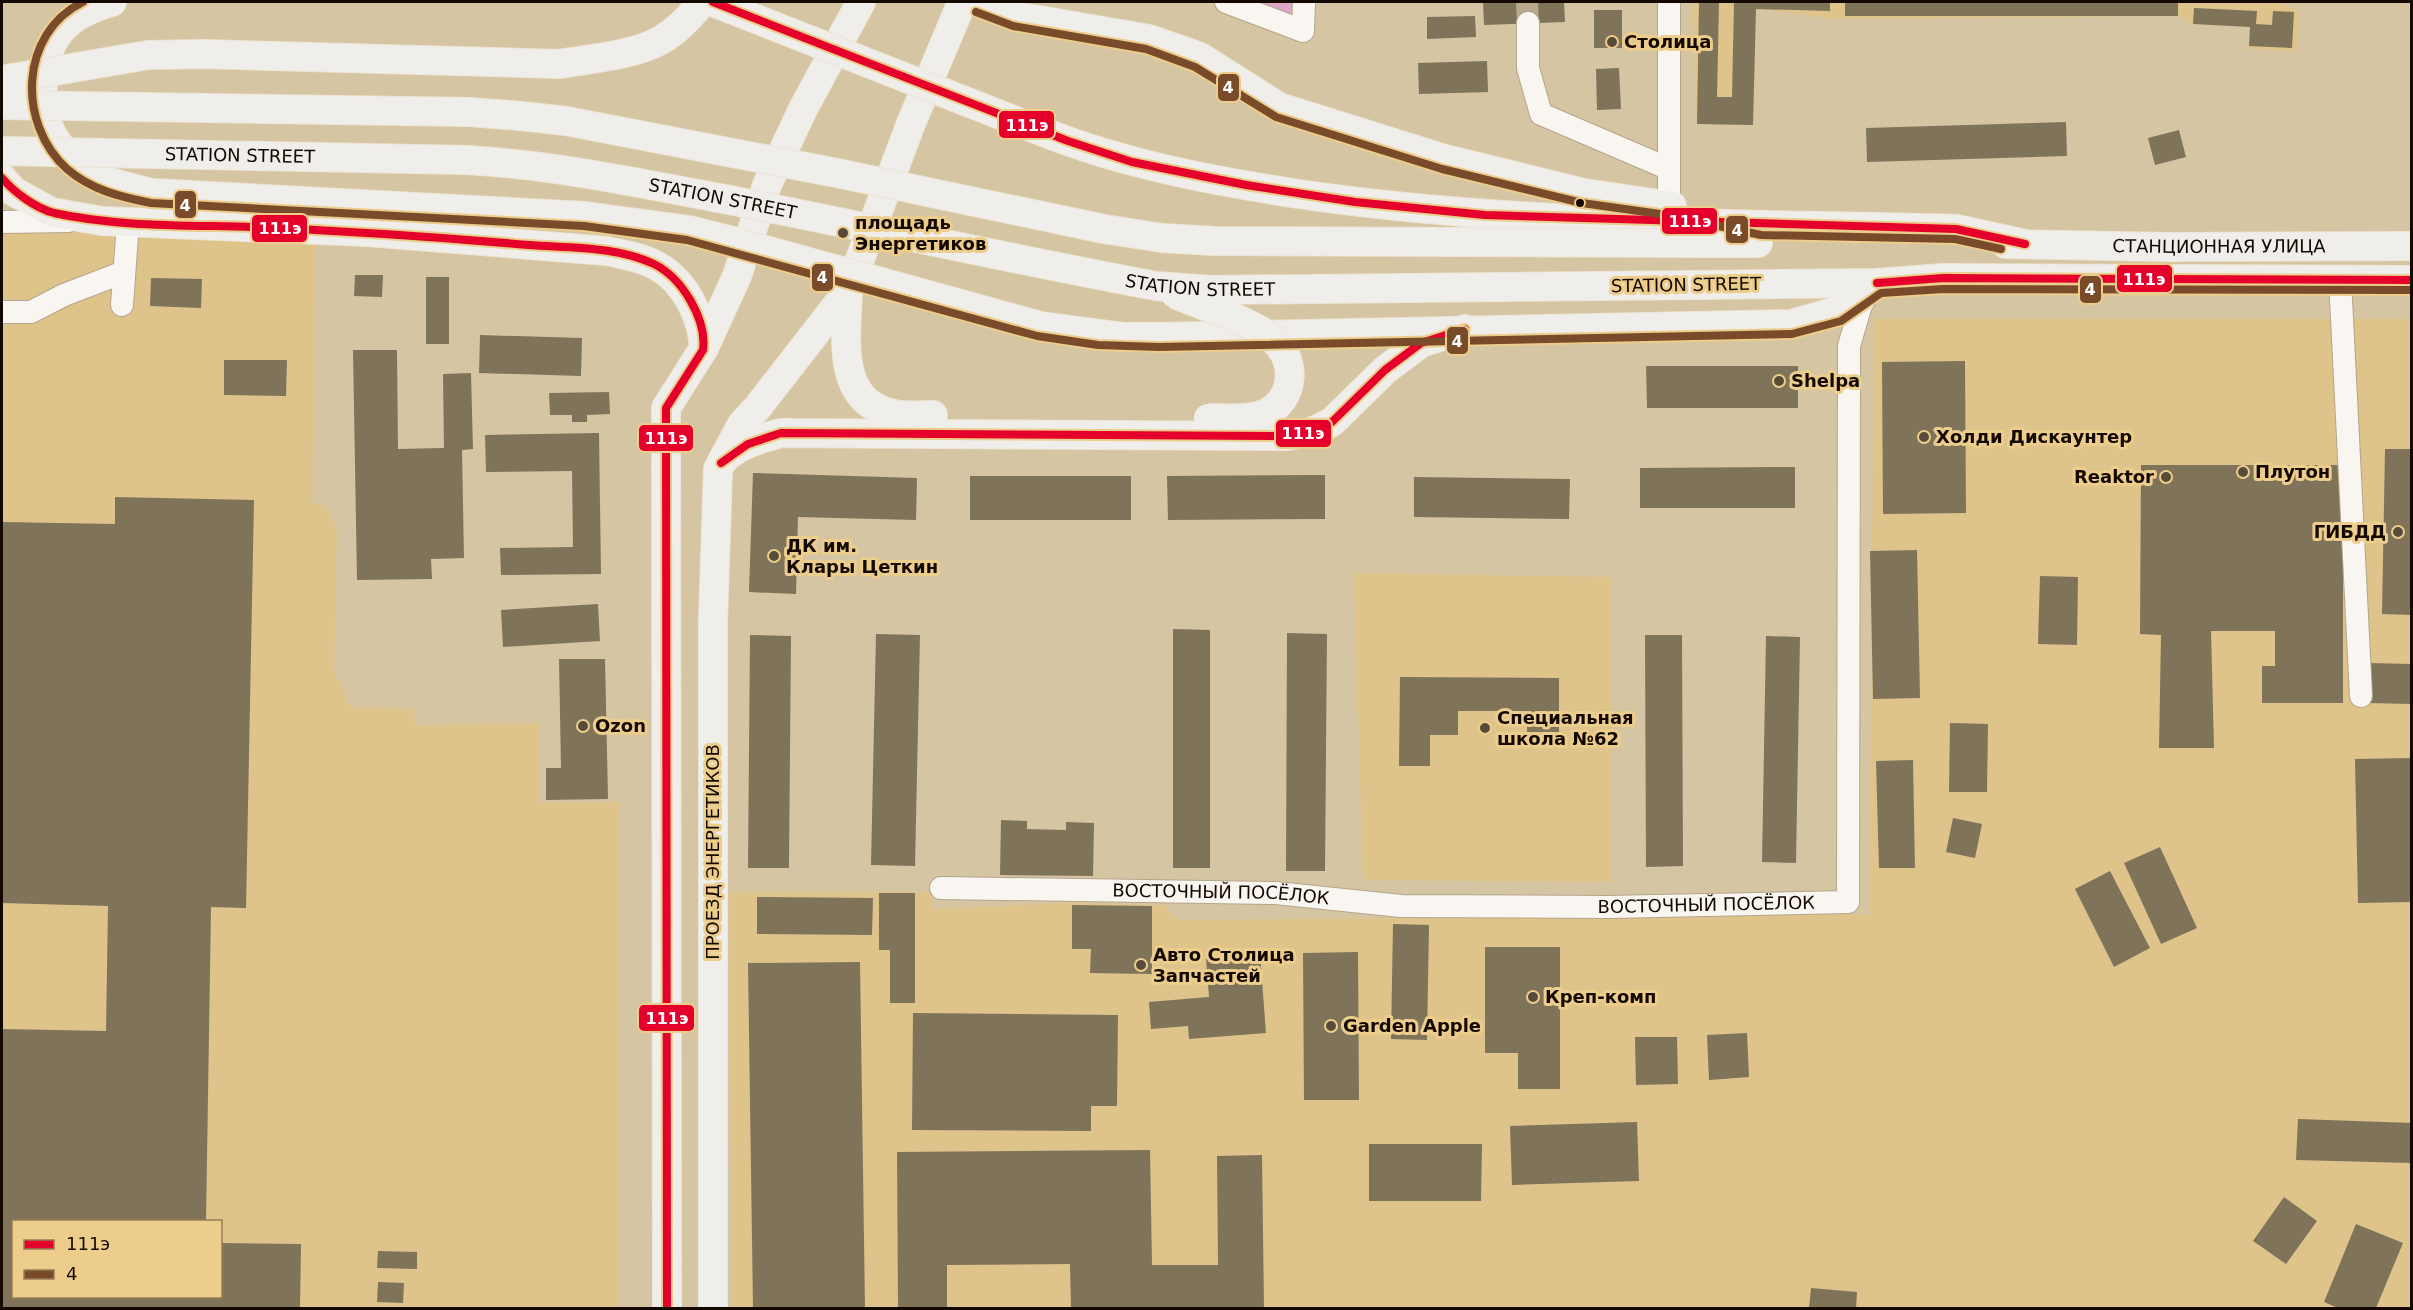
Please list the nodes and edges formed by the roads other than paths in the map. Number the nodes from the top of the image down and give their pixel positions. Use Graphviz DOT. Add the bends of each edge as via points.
graph roads {
  1 [pos="112,2"];
  2 [pos="702,2"];
  3 [pos="713,2"];
  4 [pos="861,2"];
  5 [pos="962,2"];
  6 [pos="980,2"];
  7 [pos="1226,2"];
  8 [pos="1304,2"];
  9 [pos="1669,2"];
  10 [pos="1528,23"];
  11 [pos="2,80"];
  12 [pos="2,105"];
  13 [pos="2,151"];
  14 [pos="1667,168"];
  15 [pos="2,178"];
  16 [pos="1669,205"];
  17 [pos="115,221"];
  18 [pos="2,222"];
  19 [pos="1762,225"];
  20 [pos="2025,244"];
  21 [pos="2412,246"];
  22 [pos="124,272"];
  23 [pos="2027,279"];
  24 [pos="2340,279"];
  25 [pos="2412,280"];
  26 [pos="1877,283"];
  27 [pos="1156,286"];
  28 [pos="848,291"];
  29 [pos="122,305"];
  30 [pos="2,312"];
  31 [pos="1465,329"];
  32 [pos="704,348"];
  33 [pos="721,463"];
  34 [pos="2361,696"];
  35 [pos="941,888"];
  36 [pos="667,1308"];
  37 [pos="713,1308"];
  1 -- 31 [label="main road, bridge" via="84,11 58,33 44,61 43,87 47,123 58,143 81,167 113,184 152,193 585,216 689,231 1040,326 1095,334 1159,337"];
  2 -- 11 [label="main road, bridge" via="660,41 625,53 560,64 148,55"];
  3 -- 19 [label="main road, bridge" via="1046,133 1132,162 1355,202 1485,215"];
  4 -- 32 [label="main road" via="767,185 737,276"];
  5 -- 28 [label="main road"];
  6 -- 16 [label="main road" via="1015,16 1159,43 1200,57 1279,107 1445,159 1584,193"];
  7 -- 8 [label="street" via="1303,31"];
  9 -- 14 [label="street"];
  10 -- 14 [label="street" via="1528,68 1541,114"];
  12 -- 20 [label="main road, bridge" via="469,112 555,120 1162,238"];
  13 -- 27 [label="main road, STATION STREET, bridge" via="467,160 563,168"];
  14 -- 16 [label="street"];
  15 -- 17 [label="main road" via="13,190 51,212"];
  16 -- 19 [label="main road"];
  17 -- 18 [label="street"];
  17 -- 22 [label="street"];
  17 -- 32 [label="main road" via="368,232 607,251 658,266 679,285 696,312"];
  19 -- 20 [label="main road" via="1956,229"];
  20 -- 21 [label="main road, СТАНЦИОННАЯ УЛИЦА"];
  20 -- 23 [label="main road"];
  22 -- 29 [label="street"];
  22 -- 30 [label="street" via="31,312"];
  23 -- 24 [label="main road, STATION STREET"];
  23 -- 26 [label="main road, STATION STREET" via="1943,278"];
  24 -- 25 [label="main road, STATION STREET"];
  24 -- 34 [label="street"];
  26 -- 27 [label="main road, STATION STREET, bridge" via="1211,290"];
  26 -- 31 [label="main road" via="1837,311 1792,324"];
  26 -- 35 [label="street, ВОСТОЧНЫЙ ПОСЁЛОК" via="1861,305 1849,346 1848,902 1401,906 1276,893"];
  27 -- 28 [label="main road, bridge" via="1274,340 1287,354 1291,373 1288,391 1276,408 1259,416 1208,418 901,415 876,408 861,397 852,382 846,339"];
  28 -- 33 [label="main road, ПРОЕЗД ЭНЕРГЕТИКОВ" via="742,424"];
  31 -- 33 [label="main road" via="1421,343 1385,370 1332,422 1304,433 781,433 734,451"];
  32 -- 36 [label="main road" via="666,408"];
  33 -- 37 [label="main road, ПРОЕЗД ЭНЕРГЕТИКОВ" via="713,620"];
}
